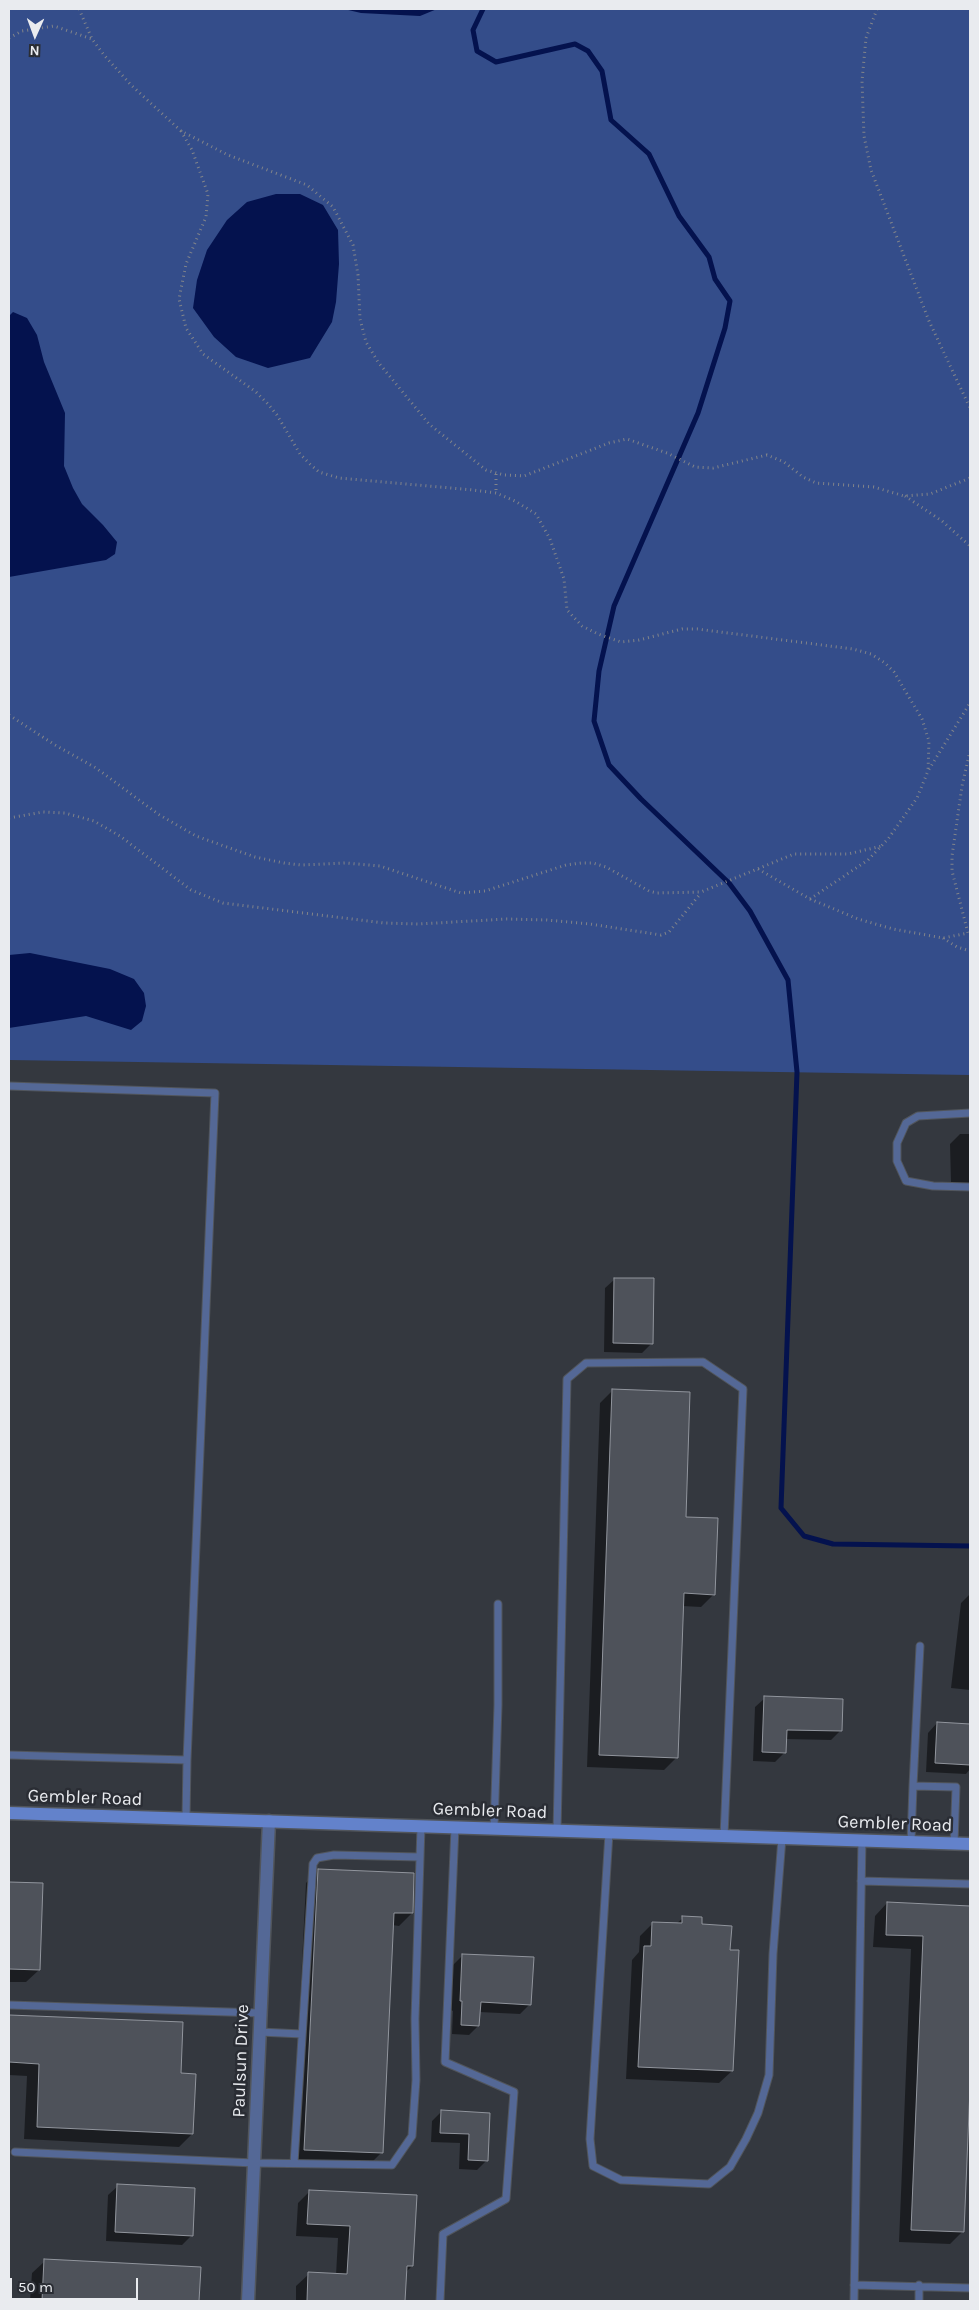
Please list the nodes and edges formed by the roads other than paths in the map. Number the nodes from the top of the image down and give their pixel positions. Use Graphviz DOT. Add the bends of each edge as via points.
graph roads {
  1 [pos="9,1086"];
  2 [pos="970,1113"];
  3 [pos="970,1187"];
  4 [pos="498,1604"];
  5 [pos="920,1646"];
  6 [pos="9,1755"];
  7 [pos="187,1760"];
  8 [pos="913,1786"];
  9 [pos="9,1813"];
  10 [pos="186,1819"];
  11 [pos="269,1822"];
  12 [pos="421,1826"];
  13 [pos="455,1827"];
  14 [pos="494,1829"];
  15 [pos="557,1831"];
  16 [pos="610,1832"];
  17 [pos="724,1836"];
  18 [pos="782,1838"];
  19 [pos="862,1840"];
  20 [pos="911,1842"];
  21 [pos="954,1844"];
  22 [pos="970,1844"];
  23 [pos="420,1857"];
  24 [pos="861,1881"];
  25 [pos="970,1884"];
  26 [pos="9,2005"];
  27 [pos="260,2013"];
  28 [pos="260,2032"];
  29 [pos="302,2034"];
  30 [pos="15,2152"];
  31 [pos="254,2163"];
  32 [pos="294,2163"];
  33 [pos="854,2285"];
  34 [pos="919,2285"];
  35 [pos="970,2288"];
  36 [pos="248,2301"];
  37 [pos="440,2301"];
  38 [pos="854,2301"];
  39 [pos="919,2301"];
  1 -- 7 [label="lane" via="215,1093"];
  2 -- 3 [label="lane" via="918,1116 906,1123 896,1143 897,1161 906,1181"];
  4 -- 14 [label="lane"];
  5 -- 8 [label="lane"];
  6 -- 7 [label="lane"];
  7 -- 10 [label="lane"];
  8 -- 20 [label="lane"];
  8 -- 21 [label="lane" via="956,1787"];
  9 -- 10 [label="main road, Gembler Road"];
  10 -- 11 [label="main road, Gembler Road"];
  11 -- 12 [label="main road, Gembler Road"];
  11 -- 27 [label="street, Paulsun Drive"];
  12 -- 13 [label="main road, Gembler Road"];
  12 -- 23 [label="lane"];
  13 -- 14 [label="main road, Gembler Road"];
  13 -- 37 [label="lane" via="445,2062 514,2092 506,2199 443,2234"];
  14 -- 15 [label="main road, Gembler Road"];
  15 -- 16 [label="main road, Gembler Road"];
  15 -- 17 [label="lane" via="567,1379 586,1363 703,1362 743,1389"];
  16 -- 17 [label="main road, Gembler Road"];
  16 -- 18 [label="lane" via="590,2138 593,2166 621,2180 709,2184 730,2167 746,2139 769,2075 773,1954"];
  17 -- 18 [label="main road, Gembler Road"];
  18 -- 19 [label="main road, Gembler Road"];
  19 -- 20 [label="main road, Gembler Road"];
  19 -- 24 [label="lane"];
  20 -- 21 [label="main road, Gembler Road"];
  21 -- 22 [label="main road, Gembler Road"];
  23 -- 29 [label="lane" via="334,1855 317,1858 313,1864"];
  23 -- 32 [label="lane" via="412,2136 392,2165"];
  24 -- 25 [label="lane"];
  24 -- 33 [label="lane"];
  26 -- 27 [label="lane"];
  27 -- 28 [label="street, Paulsun Drive"];
  28 -- 29 [label="lane"];
  28 -- 31 [label="street, Paulsun Drive"];
  29 -- 32 [label="lane"];
  30 -- 31 [label="lane"];
  31 -- 32 [label="lane"];
  31 -- 36 [label="street, Paulsun Drive"];
  33 -- 34 [label="lane"];
  33 -- 38 [label="lane"];
  34 -- 35 [label="lane"];
  34 -- 39 [label="lane"];
}
